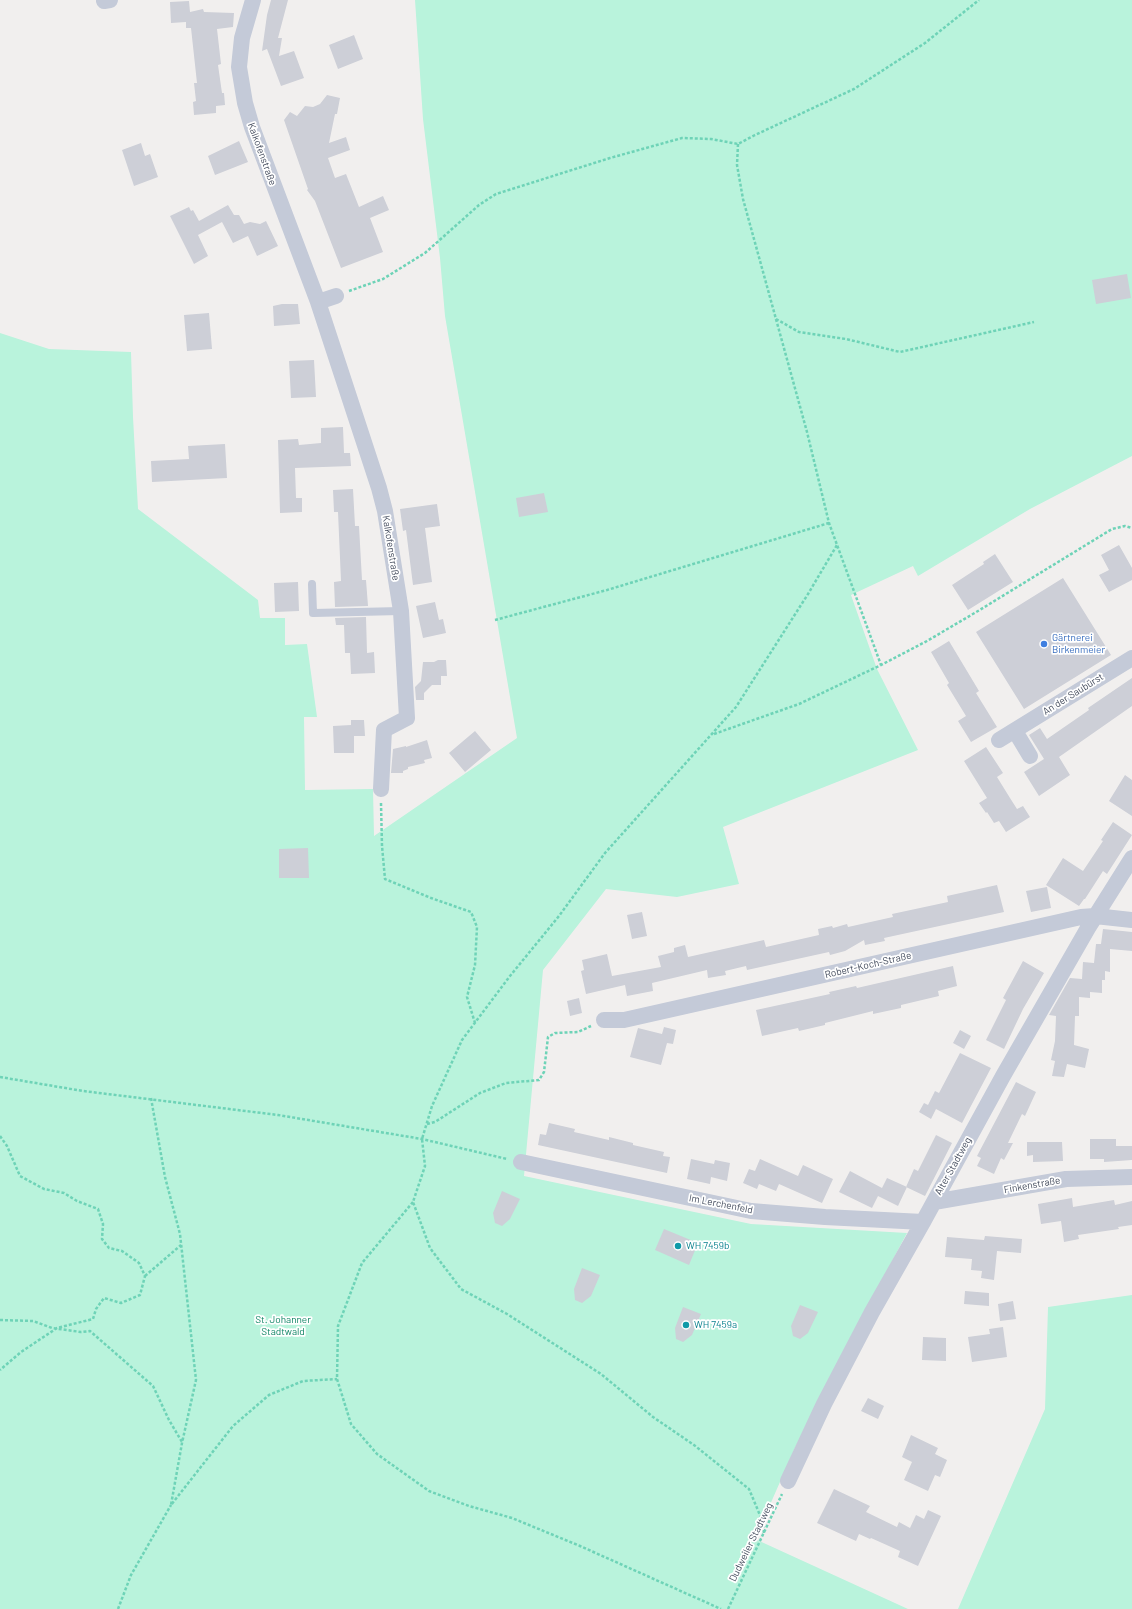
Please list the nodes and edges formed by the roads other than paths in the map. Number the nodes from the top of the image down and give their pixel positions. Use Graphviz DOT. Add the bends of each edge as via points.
graph roads {
  1 [pos="253,0"];
  2 [pos="336,296"];
  3 [pos="318,302"];
  4 [pos="312,584"];
  5 [pos="401,611"];
  6 [pos="1132,658"];
  7 [pos="1015,730"];
  8 [pos="999,740"];
  9 [pos="1030,756"];
  10 [pos="381,789"];
  11 [pos="1132,858"];
  12 [pos="1095,916"];
  13 [pos="1132,920"];
  14 [pos="604,1020"];
  15 [pos="521,1162"];
  16 [pos="1132,1178"];
  17 [pos="934,1202"];
  18 [pos="923,1222"];
  19 [pos="788,1481"];
  1 -- 3 [label="street, Kalkofenstraße" via="242,38 239,67 245,103"];
  2 -- 3 [label="street"];
  3 -- 5 [label="street, Kalkofenstraße" via="385,510"];
  4 -- 5 [label="lane" via="313,613"];
  5 -- 10 [label="street, Kalkofenstraße" via="407,718 384,730"];
  6 -- 7 [label="street, An der Saubürst"];
  7 -- 8 [label="street, An der Saubürst"];
  7 -- 9 [label="street"];
  11 -- 12 [label="street, Alter Stadtweg"];
  12 -- 13 [label="street, Robert-Koch-Straße"];
  12 -- 14 [label="street, Robert-Koch-Straße" via="624,1020"];
  12 -- 17 [label="street, Alter Stadtweg"];
  15 -- 18 [label="street, Im Lerchenfeld" via="751,1211"];
  16 -- 17 [label="street, Finkenstraße" via="1066,1179"];
  17 -- 18 [label="street, Alter Stadtweg"];
  18 -- 19 [label="street, Alter Stadtweg" via="824,1404"];
}
